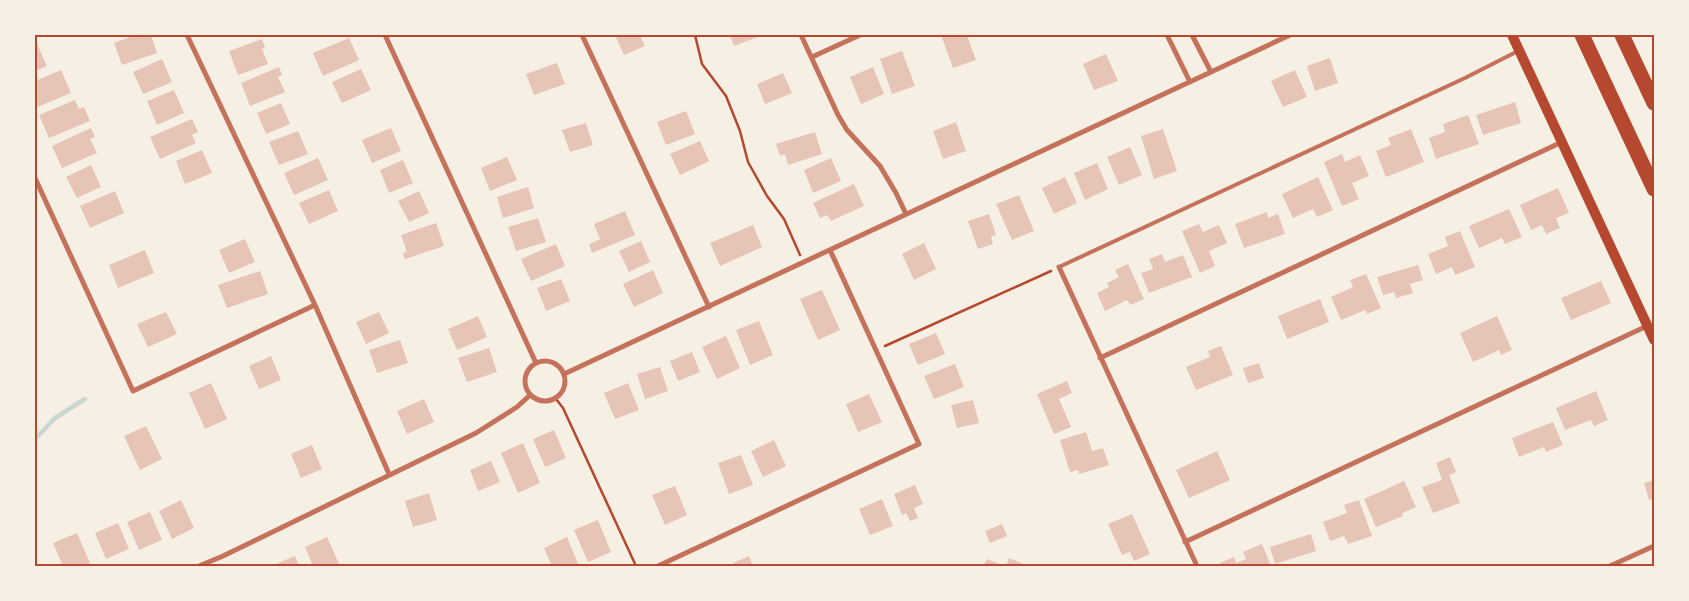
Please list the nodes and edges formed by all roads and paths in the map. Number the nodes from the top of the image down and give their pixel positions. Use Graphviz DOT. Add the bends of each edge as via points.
graph roads {
  1 [pos="187,35"];
  2 [pos="385,35"];
  3 [pos="582,35"];
  4 [pos="695,35"];
  5 [pos="801,35"];
  6 [pos="860,35"];
  7 [pos="1167,35"];
  8 [pos="1192,35"];
  9 [pos="1290,35"];
  10 [pos="1512,35"];
  11 [pos="1582,35"];
  12 [pos="1622,35"];
  13 [pos="1519,50"];
  14 [pos="812,57"];
  15 [pos="1210,72"];
  16 [pos="1190,82"];
  17 [pos="1654,103"];
  18 [pos="1562,142"];
  19 [pos="35,178"];
  20 [pos="1654,189"];
  21 [pos="906,214"];
  22 [pos="830,250"];
  23 [pos="803,263"];
  24 [pos="1059,267"];
  25 [pos="315,305"];
  26 [pos="709,307"];
  27 [pos="1648,326"];
  28 [pos="1654,340"];
  29 [pos="877,350"];
  30 [pos="1100,358"];
  31 [pos="536,363"];
  32 [pos="564,374"];
  33 [pos="530,395"];
  34 [pos="556,399"];
  35 [pos="389,474"];
  36 [pos="1185,542"];
  37 [pos="1654,546"];
  38 [pos="199,566"];
  39 [pos="636,566"];
  40 [pos="658,566"];
  41 [pos="1197,566"];
  42 [pos="1610,566"];
  1 -- 25 [label="street"];
  2 -- 31 [label="street"];
  3 -- 26 [label="street"];
  4 -- 23 [label="path" via="702,64 726,96 748,162 784,219"];
  5 -- 14 [label="street"];
  6 -- 14 [label="street"];
  7 -- 16 [label="street"];
  8 -- 15 [label="street"];
  9 -- 15 [label="street"];
  10 -- 13 [label="main road"];
  11 -- 20 [label="highway"];
  12 -- 17 [label="highway"];
  13 -- 18 [label="main road"];
  13 -- 24 [label="lane"];
  14 -- 21 [label="street" via="838,115 847,130 880,166"];
  15 -- 16 [label="street"];
  16 -- 21 [label="street"];
  18 -- 27 [label="main road"];
  18 -- 30 [label="street"];
  19 -- 25 [label="street" via="133,391"];
  21 -- 22 [label="street"];
  22 -- 23 [label="street"];
  22 -- 29 [label="street"];
  23 -- 26 [label="street"];
  24 -- 29 [label="path"];
  24 -- 30 [label="street"];
  25 -- 35 [label="street"];
  26 -- 32 [label="street"];
  27 -- 28 [label="main road"];
  27 -- 36 [label="street"];
  29 -- 40 [label="street" via="919,444"];
  30 -- 36 [label="street"];
  31 -- 32 [label="street" via="552,362"];
  31 -- 33 [label="street" via="526,374 526,389"];
  32 -- 34 [label="street" via="564,388"];
  33 -- 34 [label="street" via="542,402"];
  33 -- 35 [label="street" via="476,433"];
  34 -- 39 [label="path"];
  35 -- 38 [label="street"];
  36 -- 41 [label="street"];
  37 -- 42 [label="street"];
}
